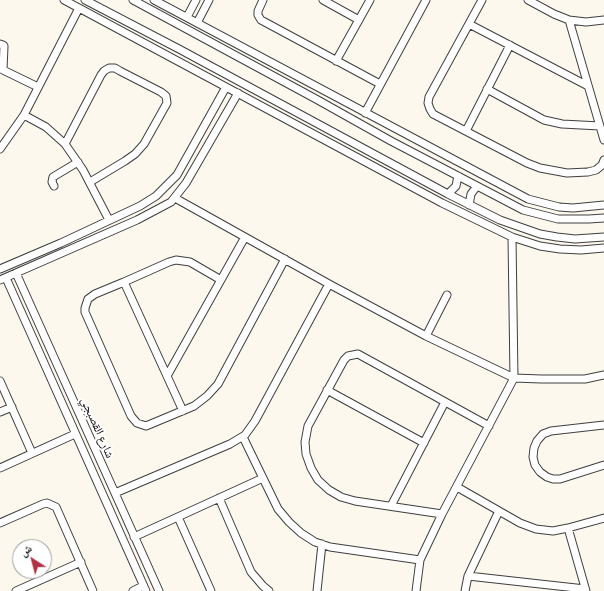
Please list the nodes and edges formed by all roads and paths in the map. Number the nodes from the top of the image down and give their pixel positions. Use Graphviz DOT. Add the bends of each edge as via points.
graph roads {
  1 [pos="64,0"];
  2 [pos="86,0"];
  3 [pos="133,0"];
  4 [pos="154,0"];
  5 [pos="209,0"];
  6 [pos="263,0"];
  7 [pos="323,0"];
  8 [pos="370,0"];
  9 [pos="426,0"];
  10 [pos="482,0"];
  11 [pos="528,0"];
  12 [pos="196,1"];
  13 [pos="164,5"];
  14 [pos="205,7"];
  15 [pos="79,8"];
  16 [pos="160,15"];
  17 [pos="187,17"];
  18 [pos="359,20"];
  19 [pos="569,20"];
  20 [pos="604,20"];
  21 [pos="196,22"];
  22 [pos="469,24"];
  23 [pos="0,44"];
  24 [pos="510,45"];
  25 [pos="180,49"];
  26 [pos="175,59"];
  27 [pos="336,61"];
  28 [pos="2,71"];
  29 [pos="380,84"];
  30 [pos="588,86"];
  31 [pos="38,87"];
  32 [pos="226,87"];
  33 [pos="321,89"];
  34 [pos="487,89"];
  35 [pos="238,93"];
  36 [pos="316,99"];
  37 [pos="216,104"];
  38 [pos="227,110"];
  39 [pos="365,113"];
  40 [pos="24,115"];
  41 [pos="600,126"];
  42 [pos="397,130"];
  43 [pos="466,131"];
  44 [pos="604,140"];
  45 [pos="391,141"];
  46 [pos="354,143"];
  47 [pos="65,144"];
  48 [pos="0,149"];
  49 [pos="350,153"];
  50 [pos="604,160"];
  51 [pos="78,162"];
  52 [pos="458,176"];
  53 [pos="90,182"];
  54 [pos="54,186"];
  55 [pos="477,186"];
  56 [pos="448,194"];
  57 [pos="176,198"];
  58 [pos="469,205"];
  59 [pos="604,205"];
  60 [pos="604,218"];
  61 [pos="109,220"];
  62 [pos="522,229"];
  63 [pos="512,237"];
  64 [pos="604,237"];
  65 [pos="245,238"];
  66 [pos="519,240"];
  67 [pos="61,243"];
  68 [pos="604,248"];
  69 [pos="70,250"];
  70 [pos="285,259"];
  71 [pos="0,269"];
  72 [pos="16,273"];
  73 [pos="3,279"];
  74 [pos="221,280"];
  75 [pos="124,282"];
  76 [pos="329,284"];
  77 [pos="25,293"];
  78 [pos="447,295"];
  79 [pos="14,298"];
  80 [pos="426,336"];
  81 [pos="604,375"];
  82 [pos="167,376"];
  83 [pos="514,378"];
  84 [pos="0,381"];
  85 [pos="327,390"];
  86 [pos="445,402"];
  87 [pos="12,407"];
  88 [pos="183,411"];
  89 [pos="0,412"];
  90 [pos="604,425"];
  91 [pos="489,426"];
  92 [pos="75,434"];
  93 [pos="243,437"];
  94 [pos="424,442"];
  95 [pos="32,454"];
  96 [pos="98,455"];
  97 [pos="87,460"];
  98 [pos="604,465"];
  99 [pos="0,468"];
  100 [pos="263,478"];
  101 [pos="457,487"];
  102 [pos="115,493"];
  103 [pos="219,498"];
  104 [pos="391,506"];
  105 [pos="499,511"];
  106 [pos="442,514"];
  107 [pos="178,517"];
  108 [pos="604,518"];
  109 [pos="0,523"];
  110 [pos="568,528"];
  111 [pos="134,536"];
  112 [pos="322,544"];
  113 [pos="420,560"];
  114 [pos="81,562"];
  115 [pos="468,576"];
  116 [pos="144,589"];
  117 [pos="585,590"];
  118 [pos="16,591"];
  119 [pos="94,591"];
  120 [pos="133,591"];
  121 [pos="159,591"];
  122 [pos="210,591"];
  123 [pos="269,591"];
  124 [pos="317,591"];
  125 [pos="416,591"];
  126 [pos="464,591"];
  1 -- 15 [label="street"];
  2 -- 25 [label="street"];
  3 -- 16 [label="street"];
  4 -- 13 [label="street"];
  5 -- 14 [label="street"];
  6 -- 27 [label="street" via="258,11 261,20"];
  7 -- 18 [label="street"];
  8 -- 18 [label="street"];
  9 -- 29 [label="street"];
  10 -- 22 [label="street"];
  11 -- 19 [label="street"];
  12 -- 14 [label="street"];
  12 -- 17 [label="street"];
  13 -- 16 [label="street"];
  13 -- 17 [label="street"];
  14 -- 21 [label="street"];
  15 -- 26 [label="street"];
  15 -- 31 [label="street"];
  16 -- 36 [label="street"];
  17 -- 21 [label="street"];
  18 -- 27 [label="street"];
  19 -- 20 [label="street"];
  19 -- 30 [label="street"];
  21 -- 33 [label="street"];
  22 -- 24 [label="street"];
  22 -- 43 [label="street" via="431,92 428,103 433,114"];
  23 -- 28 [label="street" via="4,46"];
  24 -- 30 [label="street"];
  24 -- 34 [label="street"];
  25 -- 26 [label="street"];
  25 -- 46 [label="street"];
  26 -- 32 [label="street"];
  27 -- 29 [label="street"];
  28 -- 31 [label="street"];
  29 -- 39 [label="street"];
  30 -- 41 [label="street"];
  31 -- 40 [label="street"];
  32 -- 35 [label="street"];
  32 -- 37 [label="street"];
  33 -- 36 [label="street"];
  33 -- 39 [label="street"];
  34 -- 41 [label="street" via="544,120 562,124"];
  34 -- 43 [label="street"];
  35 -- 38 [label="street"];
  35 -- 49 [label="street"];
  36 -- 45 [label="street"];
  37 -- 38 [label="street"];
  37 -- 61 [label="street" via="171,183 148,201"];
  38 -- 57 [label="street"];
  39 -- 42 [label="street"];
  40 -- 47 [label="street" via="46,127"];
  40 -- 48 [label="street"];
  41 -- 44 [label="street"];
  42 -- 45 [label="street"];
  42 -- 59 [label="street" via="528,199 559,207"];
  43 -- 50 [label="street" via="527,163 554,172 588,172 596,170"];
  45 -- 52 [label="street"];
  46 -- 49 [label="street"];
  46 -- 56 [label="street"];
  47 -- 51 [label="street"];
  47 -- 53 [label="street" via="101,75 109,68 115,68 166,96 167,103 144,144 135,154"];
  49 -- 63 [label="street" via="442,203"];
  51 -- 53 [label="street"];
  51 -- 54 [label="street" via="53,178"];
  52 -- 55 [label="street"];
  52 -- 56 [label="street" via="456,186"];
  53 -- 61 [label="street"];
  55 -- 58 [label="street" via="471,194"];
  55 -- 60 [label="street" via="523,210 542,216 573,220"];
  56 -- 58 [label="street"];
  57 -- 65 [label="street"];
  57 -- 69 [label="street" via="137,220"];
  58 -- 62 [label="street"];
  61 -- 67 [label="street"];
  62 -- 64 [label="street" via="563,238"];
  62 -- 66 [label="street"];
  63 -- 66 [label="street"];
  63 -- 83 [label="street"];
  65 -- 70 [label="street"];
  65 -- 74 [label="street"];
  66 -- 68 [label="street" via="560,249"];
  67 -- 69 [label="street"];
  67 -- 71 [label="street"];
  69 -- 72 [label="street"];
  70 -- 76 [label="street"];
  70 -- 88 [label="street" via="218,384 207,396"];
  72 -- 73 [label="street"];
  72 -- 77 [label="street, شارع القصبجي"];
  73 -- 79 [label="street, شارع القصبجي"];
  74 -- 75 [label="street" via="190,262 176,260"];
  74 -- 82 [label="street"];
  75 -- 82 [label="street"];
  75 -- 88 [label="street" via="92,296 86,303 85,312 128,409 137,423 146,426"];
  76 -- 80 [label="street"];
  76 -- 93 [label="street" via="251,428"];
  77 -- 79 [label="street"];
  77 -- 96 [label="street, شارع القصبجي"];
  78 -- 80 [label="street"];
  79 -- 92 [label="street, شارع القصبجي"];
  80 -- 83 [label="street"];
  81 -- 83 [label="street" via="585,379"];
  82 -- 88 [label="street"];
  83 -- 91 [label="street"];
  84 -- 87 [label="street"];
  85 -- 86 [label="street" via="344,360 358,354"];
  85 -- 94 [label="street"];
  85 -- 104 [label="street" via="308,426 305,442 311,468 318,480 341,497"];
  86 -- 91 [label="street"];
  86 -- 94 [label="street"];
  87 -- 89 [label="street"];
  87 -- 95 [label="street"];
  90 -- 98 [label="street" via="543,434 537,441 533,457 540,472 553,479"];
  91 -- 101 [label="street"];
  92 -- 95 [label="street"];
  92 -- 97 [label="street, شارع القصبجي"];
  93 -- 100 [label="street"];
  93 -- 102 [label="street"];
  94 -- 104 [label="street"];
  95 -- 99 [label="street"];
  96 -- 97 [label="street"];
  96 -- 102 [label="street, شارع القصبجي"];
  97 -- 116 [label="street, شارع القصبجي"];
  100 -- 103 [label="street"];
  100 -- 112 [label="street" via="278,509 288,522 301,533"];
  101 -- 105 [label="street"];
  101 -- 106 [label="street"];
  102 -- 111 [label="street, شارع القصبجي"];
  103 -- 107 [label="street"];
  103 -- 123 [label="street" via="251,572"];
  104 -- 106 [label="street"];
  105 -- 110 [label="street" via="536,529 553,531"];
  105 -- 115 [label="street"];
  106 -- 113 [label="street"];
  107 -- 111 [label="street"];
  107 -- 122 [label="street"];
  108 -- 110 [label="street"];
  109 -- 114 [label="street" via="43,504 52,505 58,511"];
  110 -- 117 [label="street"];
  111 -- 121 [label="street, شارع القصبجي"];
  112 -- 113 [label="street" via="330,548"];
  112 -- 124 [label="street"];
  113 -- 125 [label="street"];
  114 -- 118 [label="street"];
  114 -- 119 [label="street"];
  115 -- 117 [label="street"];
  115 -- 126 [label="street"];
  116 -- 120 [label="street"];
}
